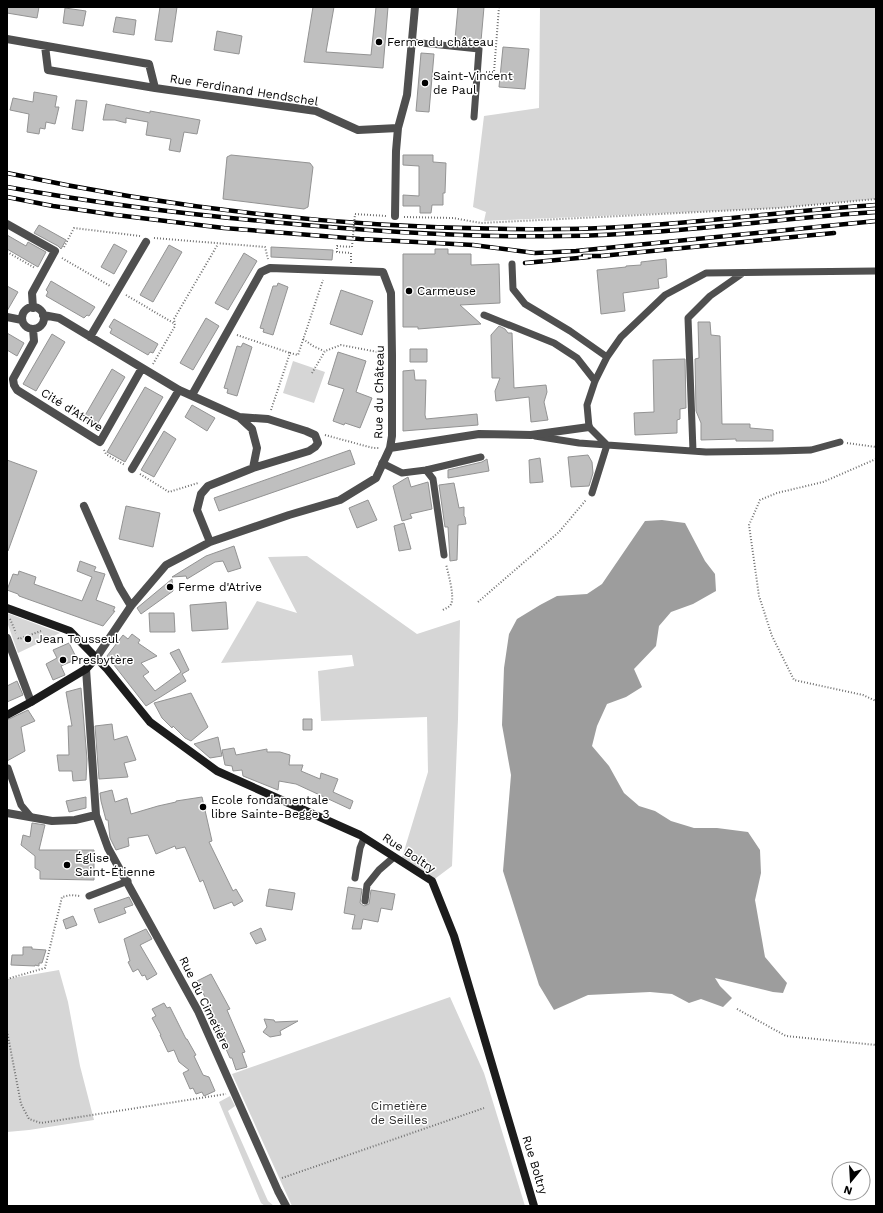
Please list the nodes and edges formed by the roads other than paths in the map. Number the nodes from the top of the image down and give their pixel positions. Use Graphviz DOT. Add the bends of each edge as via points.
graph roads {
  1 [pos="415,7"];
  2 [pos="7,40"];
  3 [pos="412,42"];
  4 [pos="45,46"];
  5 [pos="155,88"];
  6 [pos="474,117"];
  7 [pos="398,128"];
  8 [pos="395,216"];
  9 [pos="7,224"];
  10 [pos="145,238"];
  11 [pos="512,264"];
  12 [pos="876,271"];
  13 [pos="744,272"];
  14 [pos="33,308"];
  15 [pos="43,315"];
  16 [pos="484,315"];
  17 [pos="7,317"];
  18 [pos="22,320"];
  19 [pos="33,329"];
  20 [pos="90,337"];
  21 [pos="607,357"];
  22 [pos="145,370"];
  23 [pos="596,381"];
  24 [pos="179,390"];
  25 [pos="192,395"];
  26 [pos="240,417"];
  27 [pos="589,426"];
  28 [pos="531,435"];
  29 [pos="840,442"];
  30 [pos="607,445"];
  31 [pos="390,448"];
  32 [pos="694,451"];
  33 [pos="481,457"];
  34 [pos="382,463"];
  35 [pos="253,468"];
  36 [pos="132,469"];
  37 [pos="426,470"];
  38 [pos="592,493"];
  39 [pos="84,506"];
  40 [pos="210,542"];
  41 [pos="444,554"];
  42 [pos="131,606"];
  43 [pos="7,608"];
  44 [pos="7,638"];
  45 [pos="96,658"];
  46 [pos="86,669"];
  47 [pos="31,702"];
  48 [pos="7,715"];
  49 [pos="8,768"];
  50 [pos="7,812"];
  51 [pos="96,815"];
  52 [pos="31,817"];
  53 [pos="364,838"];
  54 [pos="394,857"];
  55 [pos="355,878"];
  56 [pos="129,884"];
  57 [pos="89,896"];
  58 [pos="365,901"];
  59 [pos="286,1206"];
  60 [pos="534,1206"];
  1 -- 3 [label="street"];
  2 -- 4 [label="street, Rue Ferdinand Hendschel"];
  3 -- 6 [label="lane" via="479,49"];
  3 -- 7 [label="street" via="407,94"];
  4 -- 5 [label="street, Rue Ferdinand Hendschel" via="149,64"];
  4 -- 5 [label="street, Rue Ferdinand Hendschel" via="48,70"];
  5 -- 7 [label="street, Rue Ferdinand Hendschel" via="316,111 358,130"];
  7 -- 8 [label="street"];
  9 -- 14 [label="street" via="55,251 32,293"];
  10 -- 20 [label="street"];
  11 -- 21 [label="lane" via="513,289 525,304"];
  12 -- 13 [label="lane"];
  13 -- 21 [label="lane" via="706,273 665,295 621,337"];
  13 -- 32 [label="lane" via="710,296 688,318"];
  14 -- 15 [label="street"];
  14 -- 18 [label="street" via="25,311"];
  15 -- 19 [label="street, Cité d'Atrive" via="41,324"];
  15 -- 20 [label="street" via="59,318"];
  16 -- 23 [label="lane" via="554,343 577,358"];
  17 -- 18 [label="street"];
  18 -- 19 [label="street" via="27,328"];
  19 -- 22 [label="street, Cité d'Atrive" via="34,341 13,379 14,385 17,390 100,442"];
  20 -- 22 [label="street"];
  21 -- 23 [label="lane"];
  22 -- 24 [label="street"];
  23 -- 27 [label="lane" via="587,405"];
  24 -- 25 [label="street"];
  24 -- 36 [label="street"];
  25 -- 26 [label="street"];
  25 -- 31 [label="street, Rue du Château" via="261,272 270,268 383,272 390,293"];
  26 -- 35 [label="street" via="252,429 257,448"];
  26 -- 35 [label="street" via="268,419 306,431 315,436 318,443 309,451"];
  27 -- 28 [label="street"];
  27 -- 30 [label="lane"];
  28 -- 30 [label="lane"];
  28 -- 31 [label="street" via="479,434"];
  29 -- 32 [label="lane" via="811,450"];
  30 -- 32 [label="lane"];
  30 -- 38 [label="lane"];
  31 -- 34 [label="street, Rue du Château"];
  33 -- 37 [label="lane"];
  34 -- 37 [label="lane" via="402,473"];
  34 -- 40 [label="street, Rue du Château" via="376,478 340,500"];
  35 -- 40 [label="street" via="208,486 200,494 198,510"];
  37 -- 41 [label="lane" via="433,478"];
  39 -- 42 [label="street" via="120,588"];
  40 -- 42 [label="street, Rue du Château" via="166,565"];
  42 -- 45 [label="street, Rue du Château"];
  43 -- 45 [label="street, Rue Boltry" via="70,631"];
  44 -- 47 [label="street"];
  45 -- 46 [label="street"];
  45 -- 53 [label="street, Rue Boltry" via="150,722 217,771"];
  46 -- 47 [label="street"];
  46 -- 51 [label="street, Rue du Cimetière"];
  47 -- 48 [label="street"];
  49 -- 52 [label="lane" via="21,805"];
  50 -- 52 [label="street"];
  51 -- 52 [label="street" via="75,820 52,821"];
  51 -- 56 [label="street, Rue du Cimetière" via="108,848"];
  53 -- 54 [label="street, Rue Boltry"];
  53 -- 55 [label="lane"];
  54 -- 58 [label="lane" via="367,885"];
  54 -- 60 [label="street, Rue Boltry" via="432,881 451,929"];
  56 -- 57 [label="lane"];
  56 -- 59 [label="street, Rue du Cimetière" via="198,1011"];
}
